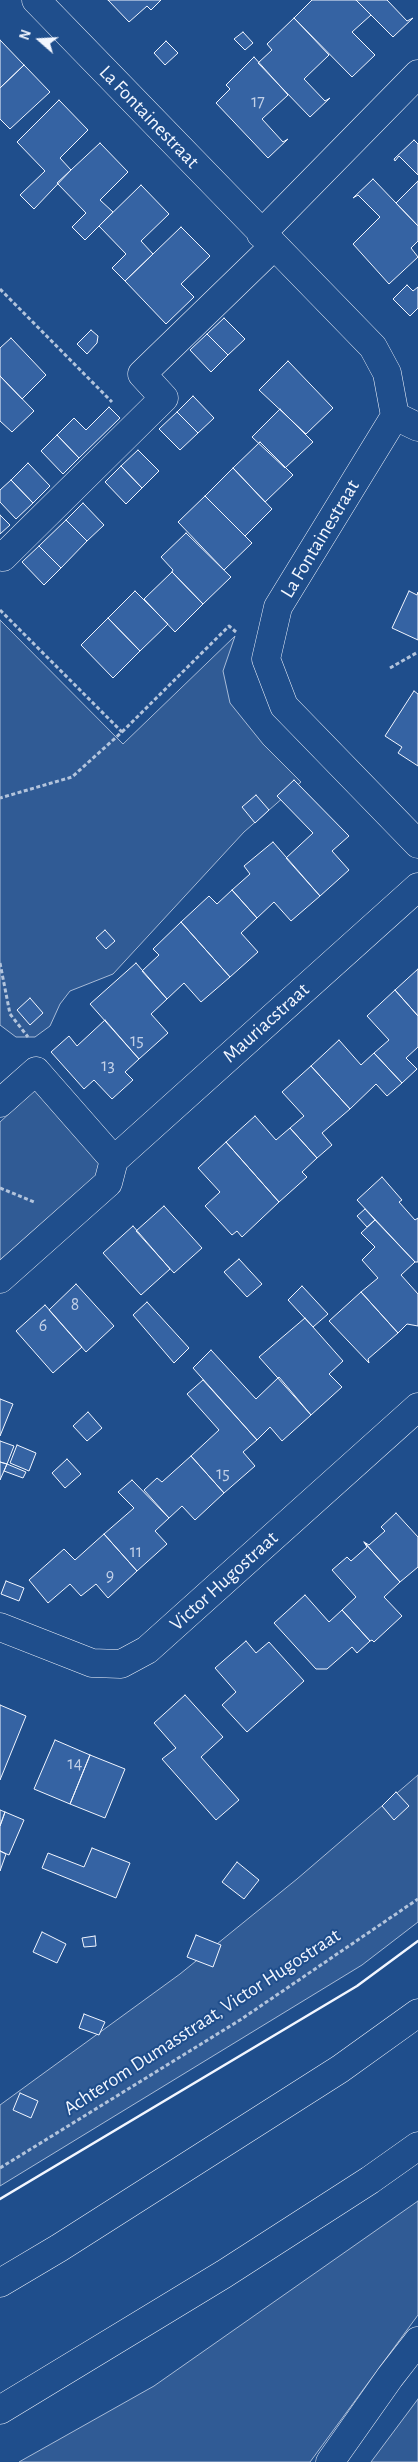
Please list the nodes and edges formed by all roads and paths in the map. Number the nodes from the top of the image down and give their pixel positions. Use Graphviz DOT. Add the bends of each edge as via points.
graph roads {
  1 [pos="36,0"];
  2 [pos="418,74"];
  3 [pos="267,240"];
  4 [pos="0,290"];
  5 [pos="406,421"];
  6 [pos="136,427"];
  7 [pos="2,558"];
  8 [pos="0,610"];
  9 [pos="418,652"];
  10 [pos="266,659"];
  11 [pos="390,668"];
  12 [pos="122,732"];
  13 [pos="0,798"];
  14 [pos="418,844"];
  15 [pos="418,887"];
  16 [pos="0,962"];
  17 [pos="36,1071"];
  18 [pos="0,1102"];
  19 [pos="114,1160"];
  20 [pos="0,1279"];
  21 [pos="418,1407"];
  22 [pos="0,1627"];
  23 [pos="418,1899"];
  24 [pos="418,2013"];
  25 [pos="418,2146"];
  26 [pos="0,2168"];
  27 [pos="0,2283"];
  28 [pos="418,2341"];
  29 [pos="0,2410"];
  30 [pos="330,2462"];
  1 -- 3 [label="main road, La Fontainestraat"];
  2 -- 3 [label="main road"];
  3 -- 5 [label="main road, La Fontainestraat" via="373,347"];
  3 -- 6 [label="main road" via="142,374 164,398"];
  4 -- 6 [label="path"];
  5 -- 10 [label="main road, La Fontainestraat" via="278,607"];
  6 -- 7 [label="main road"];
  8 -- 12 [label="path"];
  9 -- 11 [label="path"];
  10 -- 12 [label="path" via="229,626"];
  10 -- 14 [label="main road" via="284,706"];
  12 -- 13 [label="path" via="72,777"];
  15 -- 19 [label="main road, Mauriacstraat"];
  16 -- 17 [label="path" via="10,1014 46,1059"];
  17 -- 18 [label="main road"];
  17 -- 19 [label="main road"];
  19 -- 20 [label="main road" via="108,1183"];
  21 -- 22 [label="main road, Victor Hugostraat" via="147,1650 121,1664 92,1663"];
  23 -- 26 [label="path, Achterom Dumasstraat, Victor Hugostraat" via="240,2020"];
  24 -- 27 [label="main road" via="340,2069"];
  25 -- 29 [label="main road" via="224,2274"];
  28 -- 30 [label="main road"];
}
